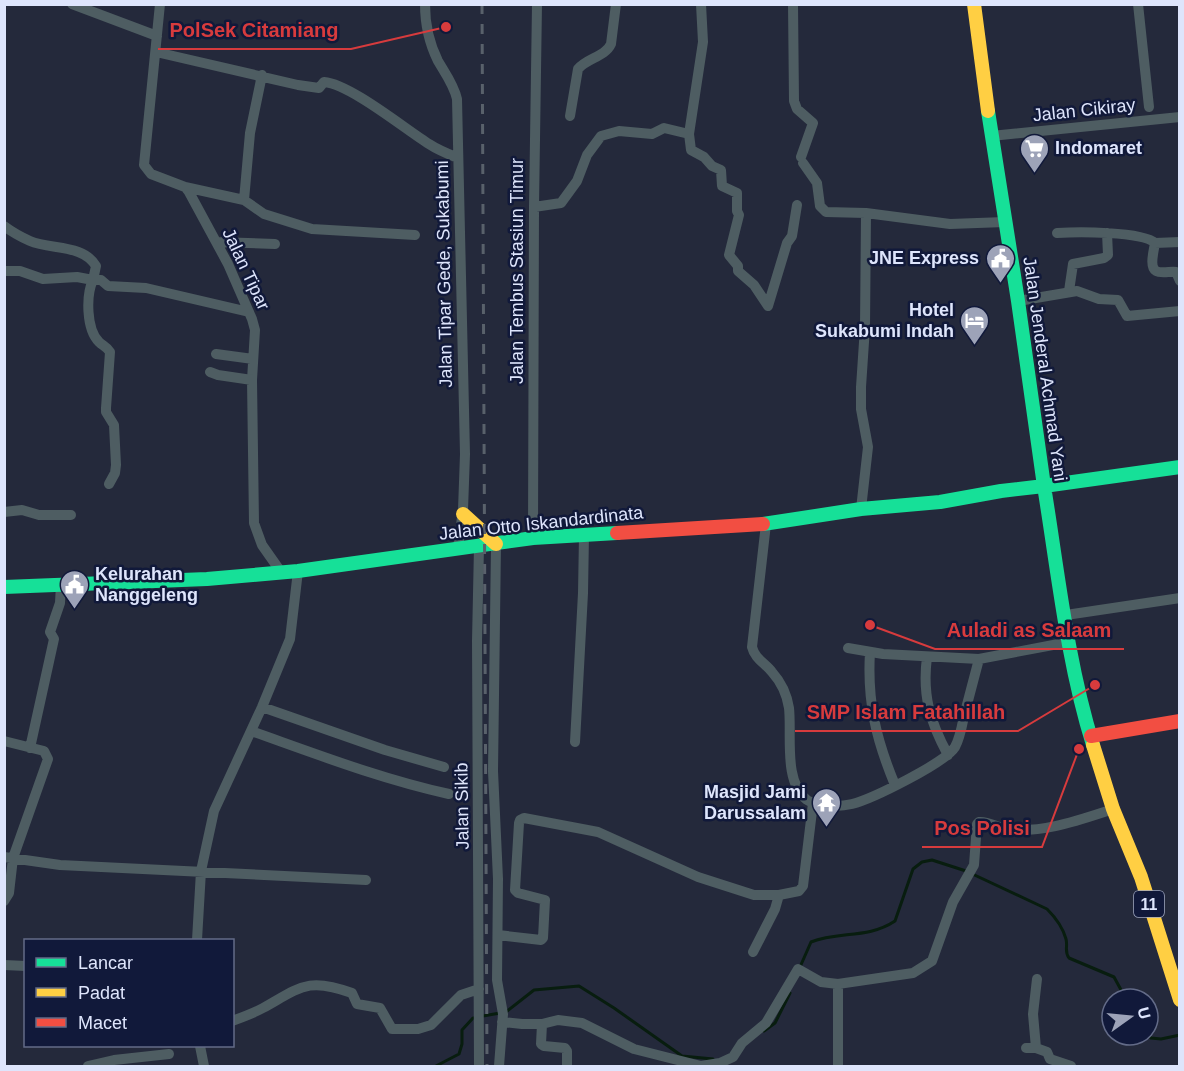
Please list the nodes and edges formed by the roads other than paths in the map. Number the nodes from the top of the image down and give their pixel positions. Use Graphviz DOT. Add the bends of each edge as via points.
graph roads {
  1 [pos="72,4"];
  2 [pos="160,4"];
  3 [pos="425,4"];
  4 [pos="537,4"];
  5 [pos="616,4"];
  6 [pos="701,4"];
  7 [pos="794,4"];
  8 [pos="974,4"];
  9 [pos="1138,4"];
  10 [pos="157,36"];
  11 [pos="156,52"];
  12 [pos="262,75"];
  13 [pos="1149,106"];
  14 [pos="570,116"];
  15 [pos="1179,117"];
  16 [pos="689,134"];
  17 [pos="991,136"];
  18 [pos="458,158"];
  19 [pos="185,188"];
  20 [pos="244,200"];
  21 [pos="797,205"];
  22 [pos="534,207"];
  23 [pos="866,213"];
  24 [pos="1005,222"];
  25 [pos="4,226"];
  26 [pos="1057,233"];
  27 [pos="1107,233"];
  28 [pos="415,235"];
  29 [pos="216,242"];
  30 [pos="1179,242"];
  31 [pos="1155,243"];
  32 [pos="275,244"];
  33 [pos="4,271"];
  34 [pos="93,280"];
  35 [pos="1179,281"];
  36 [pos="1069,291"];
  37 [pos="1018,301"];
  38 [pos="1179,311"];
  39 [pos="249,312"];
  40 [pos="216,354"];
  41 [pos="253,359"];
  42 [pos="210,372"];
  43 [pos="252,380"];
  44 [pos="1179,467"];
  45 [pos="109,484"];
  46 [pos="1044,486"];
  47 [pos="861,509"];
  48 [pos="4,513"];
  49 [pos="463,514"];
  50 [pos="71,515"];
  51 [pos="766,524"];
  52 [pos="584,536"];
  53 [pos="533,538"];
  54 [pos="496,544"];
  55 [pos="479,546"];
  56 [pos="458,548"];
  57 [pos="298,571"];
  58 [pos="281,572"];
  59 [pos="61,584"];
  60 [pos="4,587"];
  61 [pos="1179,598"];
  62 [pos="1066,615"];
  63 [pos="1069,642"];
  64 [pos="848,648"];
  65 [pos="870,652"];
  66 [pos="927,657"];
  67 [pos="979,659"];
  68 [pos="262,707"];
  69 [pos="1179,721"];
  70 [pos="251,730"];
  71 [pos="1091,736"];
  72 [pos="4,741"];
  73 [pos="576,742"];
  74 [pos="30,748"];
  75 [pos="948,755"];
  76 [pos="444,767"];
  77 [pos="895,785"];
  78 [pos="449,795"];
  79 [pos="813,803"];
  80 [pos="1113,809"];
  81 [pos="9,857"];
  82 [pos="516,863"];
  83 [pos="497,864"];
  84 [pos="201,871"];
  85 [pos="366,880"];
  86 [pos="779,896"];
  87 [pos="4,901"];
  88 [pos="498,935"];
  89 [pos="197,939"];
  90 [pos="753,952"];
  91 [pos="1173,958"];
  92 [pos="4,965"];
  93 [pos="24,966"];
  94 [pos="1036,979"];
  95 [pos="838,984"];
  96 [pos="479,989"];
  97 [pos="1179,1000"];
  98 [pos="502,1018"];
  99 [pos="234,1020"];
  100 [pos="542,1024"];
  101 [pos="200,1047"];
  102 [pos="170,1054"];
  103 [pos="88,1066"];
  104 [pos="204,1066"];
  105 [pos="479,1066"];
  106 [pos="499,1066"];
  107 [pos="567,1066"];
  108 [pos="838,1066"];
  109 [pos="1071,1066"];
  1 -- 10 [label="street"];
  2 -- 10 [label="street"];
  3 -- 18 [label="street, Jalan Tipar Gede, Sukabumi" via="429,40 456,91"];
  4 -- 22 [label="street, Jalan Tembus Stasiun Timur"];
  5 -- 14 [label="street" via="611,44 578,69"];
  6 -- 16 [label="street" via="703,42"];
  7 -- 23 [label="street" via="794,101 813,123 802,160 817,183 823,210"];
  8 -- 17 [label="main road, Jalan Jenderal Achmad Yani"];
  9 -- 13 [label="street"];
  10 -- 11 [label="street"];
  11 -- 12 [label="street"];
  11 -- 19 [label="street" via="144,165 151,174"];
  12 -- 18 [label="street" via="319,88 324,82 339,86 431,146"];
  12 -- 20 [label="street" via="250,134"];
  15 -- 17 [label="street, Jalan Cikiray"];
  16 -- 21 [label="street" via="691,150 722,170 722,186 737,192 736,211 740,215 729,255 768,306 792,236"];
  16 -- 22 [label="street" via="664,128 652,134 619,130 601,136 561,203"];
  17 -- 24 [label="main road, Jalan Jenderal Achmad Yani"];
  18 -- 49 [label="street, Jalan Tipar Gede, Sukabumi"];
  19 -- 20 [label="street"];
  19 -- 29 [label="street, Jalan Tipar"];
  20 -- 28 [label="street" via="264,214 312,229"];
  22 -- 53 [label="street, Jalan Tembus Stasiun Timur"];
  23 -- 24 [label="street" via="950,224"];
  23 -- 47 [label="street" via="861,409 868,447"];
  24 -- 37 [label="main road, Jalan Jenderal Achmad Yani"];
  25 -- 34 [label="street" via="31,242 88,256 96,266"];
  26 -- 27 [label="street"];
  27 -- 31 [label="street" via="1149,238"];
  27 -- 36 [label="street" via="1108,255 1073,264"];
  29 -- 32 [label="street"];
  29 -- 39 [label="street, Jalan Tipar"];
  30 -- 31 [label="street"];
  31 -- 35 [label="street" via="1154,269 1176,272"];
  33 -- 34 [label="street" via="20,271 43,279"];
  34 -- 39 [label="street"];
  34 -- 45 [label="street" via="88,292 91,323 99,342 110,352 106,412 114,425 116,465"];
  36 -- 37 [label="street"];
  36 -- 38 [label="street" via="1118,300 1127,316"];
  37 -- 46 [label="main road, Jalan Jenderal Achmad Yani"];
  39 -- 41 [label="street, Jalan Tipar" via="255,330"];
  40 -- 41 [label="street"];
  41 -- 43 [label="street, Jalan Tipar"];
  42 -- 43 [label="street"];
  43 -- 58 [label="street, Jalan Tipar" via="254,523 262,546"];
  44 -- 46 [label="main road, Jalan Otto Iskandardinata"];
  46 -- 47 [label="main road, Jalan Otto Iskandardinata"];
  46 -- 62 [label="main road, Jalan Jenderal Achmad Yani"];
  47 -- 51 [label="main road, Jalan Otto Iskandardinata"];
  48 -- 50 [label="street" via="22,510"];
  49 -- 54 [label="main road"];
  49 -- 56 [label="street, Jalan Tipar Gede, Sukabumi"];
  51 -- 52 [label="main road, Jalan Otto Iskandardinata"];
  51 -- 79 [label="street" via="752,647 786,696 793,775 802,795"];
  52 -- 53 [label="main road, Jalan Otto Iskandardinata"];
  52 -- 73 [label="street"];
  53 -- 54 [label="main road, Jalan Otto Iskandardinata"];
  54 -- 55 [label="main road, Jalan Otto Iskandardinata"];
  54 -- 83 [label="street" via="493,771"];
  55 -- 56 [label="main road, Jalan Otto Iskandardinata"];
  55 -- 96 [label="street, Jalan Sikib"];
  56 -- 57 [label="main road, Jalan Otto Iskandardinata"];
  57 -- 58 [label="main road, Jalan Otto Iskandardinata"];
  57 -- 68 [label="street" via="290,639"];
  58 -- 59 [label="main road, Jalan Otto Iskandardinata"];
  59 -- 60 [label="main road, Jalan Otto Iskandardinata"];
  59 -- 74 [label="street" via="60,603 50,632 54,639"];
  61 -- 62 [label="street"];
  62 -- 63 [label="main road, Jalan Jenderal Achmad Yani"];
  63 -- 67 [label="street"];
  63 -- 71 [label="main road, Jalan Jenderal Achmad Yani"];
  64 -- 65 [label="street"];
  65 -- 66 [label="street"];
  65 -- 77 [label="street" via="869,697"];
  66 -- 67 [label="street"];
  66 -- 75 [label="street" via="925,684 932,723"];
  67 -- 75 [label="street" via="958,740"];
  68 -- 70 [label="street"];
  68 -- 76 [label="street"];
  69 -- 71 [label="main road"];
  70 -- 78 [label="street" via="343,765"];
  70 -- 84 [label="street" via="214,811"];
  71 -- 80 [label="main road, 11"];
  72 -- 74 [label="street"];
  74 -- 81 [label="street" via="44,751 48,759"];
  75 -- 77 [label="street"];
  77 -- 79 [label="street" via="854,804"];
  79 -- 86 [label="street" via="803,886 799,891"];
  80 -- 91 [label="main road, 11"];
  80 -- 95 [label="street" via="1031,829 1005,829 979,822 974,865 953,902 932,960 913,973"];
  81 -- 84 [label="street" via="60,865"];
  81 -- 87 [label="street" via="9,893"];
  82 -- 83 [label="street"];
  82 -- 86 [label="street" via="519,823 527,818 597,832 698,878 754,895"];
  82 -- 88 [label="street" via="516,892 545,900 544,937 541,940"];
  83 -- 88 [label="street"];
  84 -- 85 [label="street"];
  84 -- 89 [label="street"];
  86 -- 90 [label="street"];
  88 -- 98 [label="street" via="497,980"];
  91 -- 97 [label="main road, 11"];
  92 -- 93 [label="street"];
  94 -- 109 [label="street" via="1031,1048"];
  95 -- 100 [label="street" via="821,982 800,970 766,1023 742,1043 733,1057 701,1066 623,1045 582,1023 558,1020"];
  95 -- 108 [label="street"];
  96 -- 99 [label="street" via="461,995 430,1025 418,1029 392,1029 380,1008 357,1004 352,993 322,985 295,989"];
  96 -- 105 [label="street, Jalan Sikib"];
  98 -- 100 [label="street"];
  98 -- 106 [label="street"];
  100 -- 107 [label="street" via="541,1044 565,1048"];
  101 -- 104 [label="street"];
  102 -- 103 [label="street"];
}
